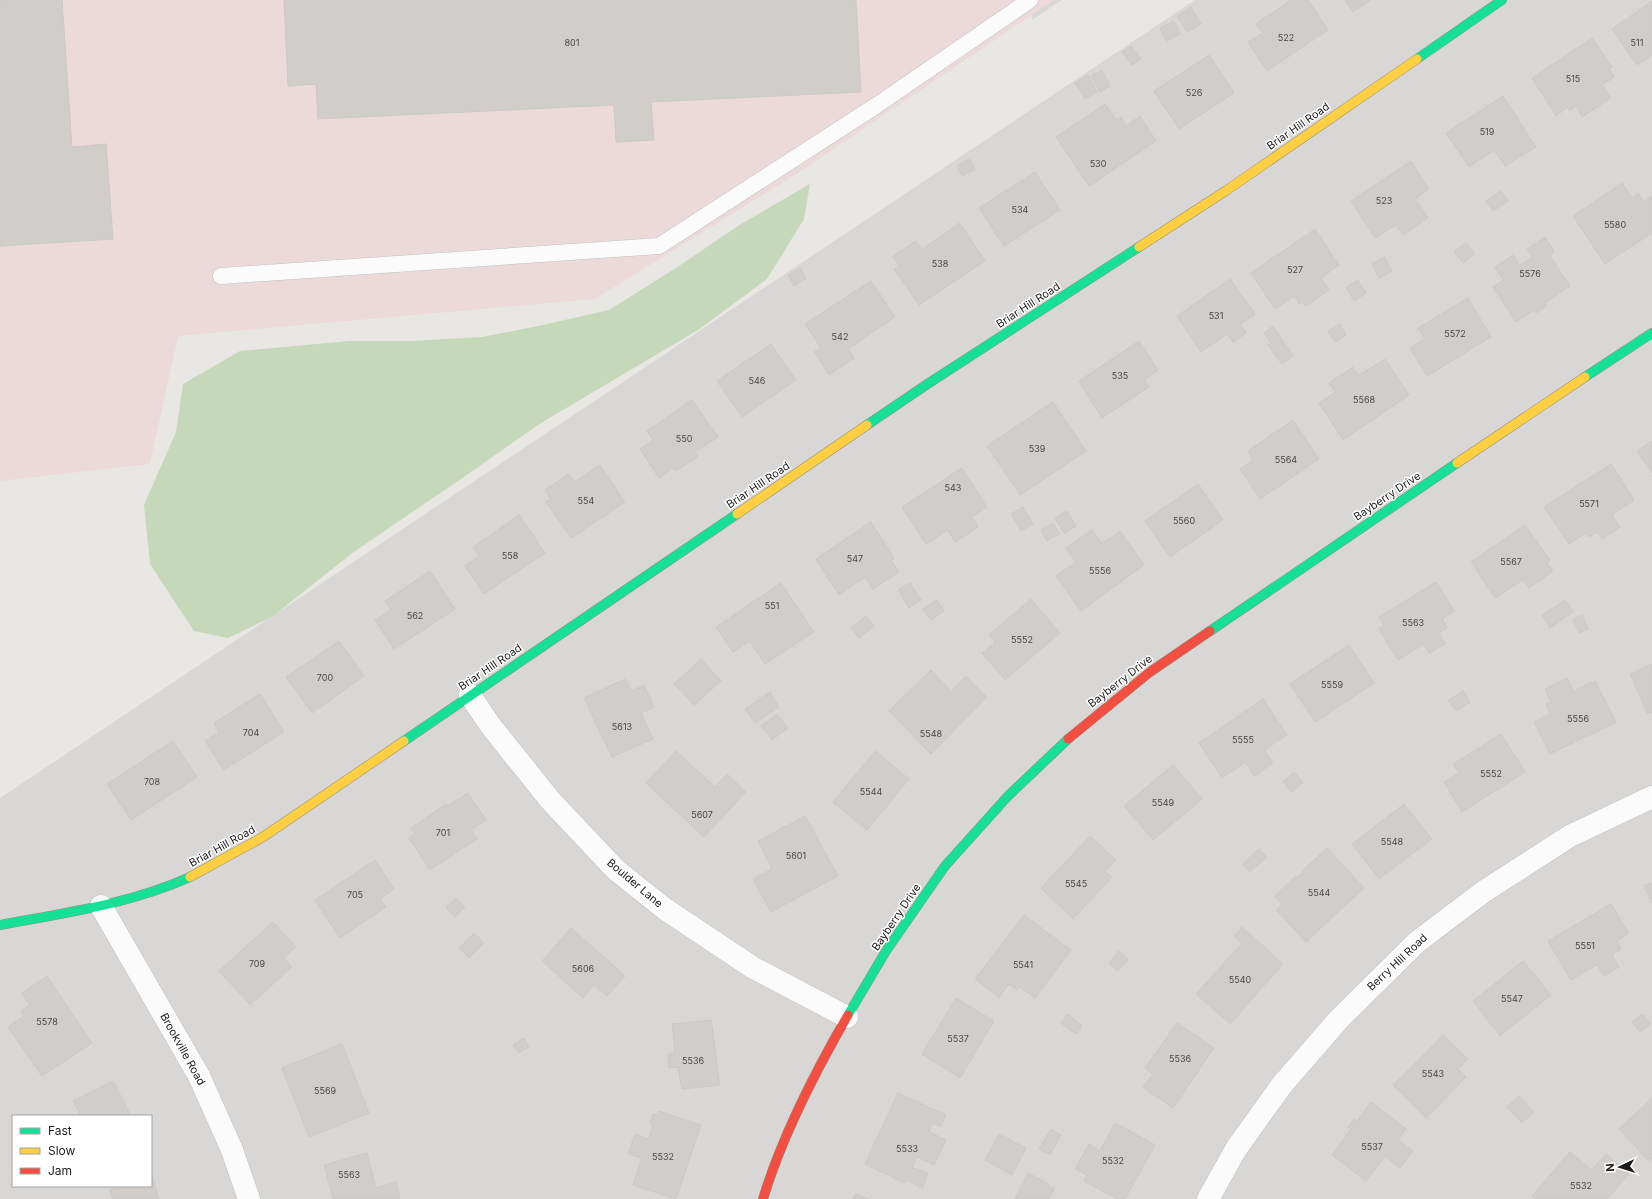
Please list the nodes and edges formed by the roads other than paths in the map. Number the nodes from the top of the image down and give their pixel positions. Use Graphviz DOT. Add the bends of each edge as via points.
graph roads {
  1 [pos="1030,0"];
  2 [pos="1502,0"];
  3 [pos="221,276"];
  4 [pos="1652,332"];
  5 [pos="470,695"];
  6 [pos="1652,798"];
  7 [pos="101,906"];
  8 [pos="0,925"];
  9 [pos="847,1017"];
  10 [pos="249,1199"];
  11 [pos="763,1199"];
  12 [pos="1208,1199"];
  1 -- 3 [label="lane" via="877,104 659,246"];
  2 -- 5 [label="street, Briar Hill Road" via="1227,190 923,388"];
  4 -- 9 [label="street, Bayberry Drive" via="1150,672 1077,731 1008,796 945,866 886,951"];
  5 -- 7 [label="street, Briar Hill Road" via="263,837 215,866 164,888"];
  5 -- 9 [label="street, Boulder Lane" via="490,725 550,800 616,870 665,909 752,967"];
  6 -- 12 [label="street, Berry Hill Road" via="1570,836 1483,892 1417,942 1339,1019 1281,1086 1236,1149"];
  7 -- 8 [label="street, Briar Hill Road"];
  7 -- 10 [label="street, Brookville Road" via="199,1076 232,1150"];
  9 -- 11 [label="street, Bayberry Drive" via="805,1096 771,1172"];
}
